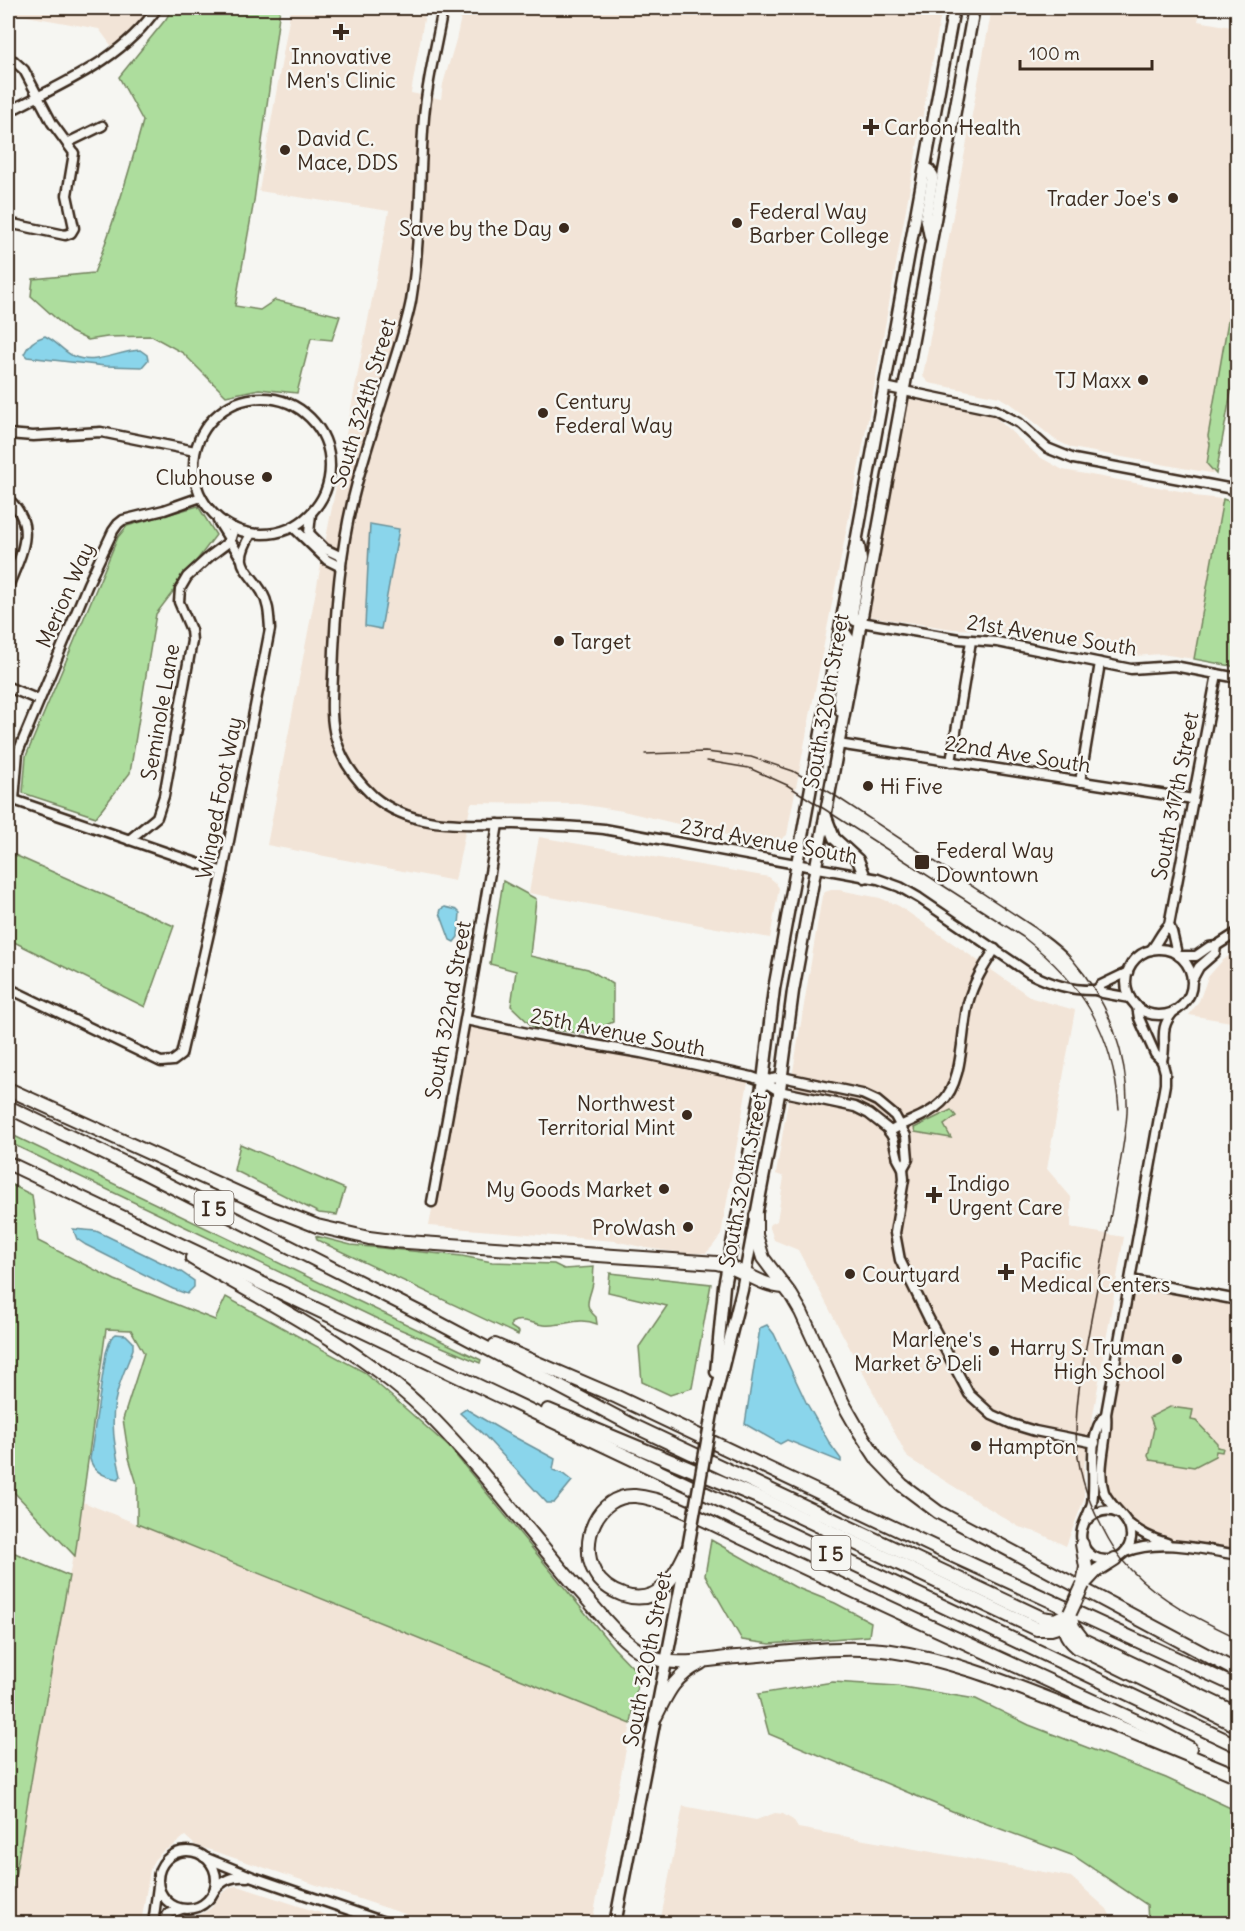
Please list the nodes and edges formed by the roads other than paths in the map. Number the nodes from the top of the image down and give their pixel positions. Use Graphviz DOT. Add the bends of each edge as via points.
graph roads {
  1 [pos="157,8"];
  2 [pos="443,8"];
  3 [pos="954,8"];
  4 [pos="974,8"];
  5 [pos="8,59"];
  6 [pos="38,96"];
  7 [pos="8,112"];
  8 [pos="102,126"];
  9 [pos="67,143"];
  10 [pos="925,170"];
  11 [pos="8,223"];
  12 [pos="931,243"];
  13 [pos="885,387"];
  14 [pos="903,391"];
  15 [pos="8,434"];
  16 [pos="195,451"];
  17 [pos="1238,490"];
  18 [pos="201,497"];
  19 [pos="8,499"];
  20 [pos="311,514"];
  21 [pos="214,515"];
  22 [pos="293,527"];
  23 [pos="234,528"];
  24 [pos="251,534"];
  25 [pos="857,537"];
  26 [pos="230,541"];
  27 [pos="342,557"];
  28 [pos="241,559"];
  29 [pos="341,567"];
  30 [pos="8,587"];
  31 [pos="861,622"];
  32 [pos="840,630"];
  33 [pos="971,641"];
  34 [pos="1100,663"];
  35 [pos="1217,674"];
  36 [pos="1238,678"];
  37 [pos="8,687"];
  38 [pos="39,700"];
  39 [pos="842,723"];
  40 [pos="838,744"];
  41 [pos="951,762"];
  42 [pos="1080,782"];
  43 [pos="375,797"];
  44 [pos="11,799"];
  45 [pos="1193,799"];
  46 [pos="825,814"];
  47 [pos="498,824"];
  48 [pos="129,840"];
  49 [pos="796,865"];
  50 [pos="816,868"];
  51 [pos="223,872"];
  52 [pos="865,876"];
  53 [pos="1169,925"];
  54 [pos="1238,932"];
  55 [pos="1216,946"];
  56 [pos="995,950"];
  57 [pos="1151,950"];
  58 [pos="1178,955"];
  59 [pos="1128,972"];
  60 [pos="1192,980"];
  61 [pos="8,988"];
  62 [pos="1096,990"];
  63 [pos="1130,998"];
  64 [pos="1137,1006"];
  65 [pos="1173,1012"];
  66 [pos="466,1020"];
  67 [pos="1162,1061"];
  68 [pos="782,1077"];
  69 [pos="763,1081"];
  70 [pos="8,1089"];
  71 [pos="779,1091"];
  72 [pos="8,1107"];
  73 [pos="900,1125"];
  74 [pos="889,1132"];
  75 [pos="8,1163"];
  76 [pos="903,1168"];
  77 [pos="432,1202"];
  78 [pos="756,1215"];
  79 [pos="123,1218"];
  80 [pos="729,1265"];
  81 [pos="745,1275"];
  82 [pos="1131,1280"];
  83 [pos="784,1287"];
  84 [pos="1238,1300"];
  85 [pos="420,1313"];
  86 [pos="424,1360"];
  87 [pos="714,1402"];
  88 [pos="1106,1414"];
  89 [pos="1095,1443"];
  90 [pos="1121,1515"];
  91 [pos="1085,1522"];
  92 [pos="1128,1523"];
  93 [pos="1082,1544"];
  94 [pos="1180,1546"];
  95 [pos="688,1548"];
  96 [pos="1238,1555"];
  97 [pos="1120,1556"];
  98 [pos="1091,1569"];
  99 [pos="1009,1609"];
  100 [pos="1070,1613"];
  101 [pos="1064,1625"];
  102 [pos="1111,1659"];
  103 [pos="667,1661"];
  104 [pos="702,1662"];
  105 [pos="1238,1675"];
  106 [pos="1238,1687"];
  107 [pos="1238,1714"];
  108 [pos="656,1716"];
  109 [pos="1238,1726"];
  110 [pos="1238,1746"];
  111 [pos="1238,1774"];
  112 [pos="204,1857"];
  113 [pos="254,1877"];
  114 [pos="159,1883"];
  115 [pos="214,1891"];
  116 [pos="183,1909"];
  117 [pos="153,1923"];
  118 [pos="161,1923"];
  119 [pos="390,1923"];
  120 [pos="615,1923"];
  1 -- 6 [label="street" via="116,52"];
  2 -- 27 [label="street, South 324th Street" via="424,115 419,235 409,310 356,483"];
  3 -- 10 [label="main road, South 320th Street"];
  4 -- 12 [label="main road, South 320th Street"];
  5 -- 6 [label="street" via="23,69"];
  6 -- 7 [label="street"];
  6 -- 9 [label="street"];
  8 -- 9 [label="street"];
  9 -- 11 [label="street" via="74,155 67,195 73,231 65,235"];
  10 -- 12 [label="main road" via="933,176 926,216"];
  10 -- 13 [label="main road, South 320th Street"];
  12 -- 14 [label="main road, South 320th Street"];
  13 -- 14 [label="street"];
  13 -- 25 [label="main road, South 320th Street"];
  14 -- 17 [label="street" via="995,410 1019,423 1047,448 1074,459"];
  14 -- 31 [label="main road, South 320th Street"];
  15 -- 16 [label="street" via="101,432"];
  16 -- 18 [label="street" via="194,472"];
  16 -- 20 [label="street" via="212,419 243,400 272,398 300,408 324,437 331,467 325,493"];
  18 -- 21 [label="street"];
  18 -- 38 [label="street, Merion Way" via="118,524"];
  19 -- 30 [label="street" via="21,515 25,539"];
  20 -- 22 [label="street"];
  20 -- 27 [label="street" via="309,533 325,549"];
  21 -- 23 [label="street"];
  21 -- 26 [label="street, Winged Foot Way"];
  22 -- 24 [label="street"];
  22 -- 29 [label="street" via="327,560"];
  23 -- 24 [label="street"];
  23 -- 26 [label="street"];
  24 -- 28 [label="street"];
  25 -- 31 [label="main road" via="861,560 852,614"];
  25 -- 32 [label="main road, South 320th Street"];
  26 -- 28 [label="street, Winged Foot Way"];
  26 -- 48 [label="street, Seminole Lane" via="188,577 180,590 192,641 164,796 157,817"];
  27 -- 29 [label="street, South 324th Street"];
  28 -- 51 [label="street, Winged Foot Way" via="267,603 270,629"];
  29 -- 43 [label="street, South 324th Street" via="332,717 339,749 358,780"];
  31 -- 33 [label="street, 21st Avenue South"];
  31 -- 39 [label="main road, South 320th Street"];
  32 -- 39 [label="main road" via="849,639 839,695"];
  32 -- 49 [label="main road, South 320th Street"];
  33 -- 34 [label="street, 21st Avenue South" via="1001,643"];
  33 -- 41 [label="street"];
  34 -- 35 [label="street, 21st Avenue South" via="1131,669 1174,666"];
  34 -- 42 [label="street"];
  35 -- 36 [label="street, 21st Avenue South"];
  35 -- 45 [label="street, South 317th Street"];
  37 -- 38 [label="street"];
  38 -- 44 [label="street, Merion Way" via="18,752"];
  39 -- 40 [label="main road, South 320th Street"];
  40 -- 41 [label="street, 22nd Ave South"];
  40 -- 46 [label="main road, South 320th Street"];
  41 -- 42 [label="street, 22nd Ave South"];
  42 -- 45 [label="street, 22nd Ave South"];
  43 -- 47 [label="street, 23rd Avenue South" via="406,816 421,820"];
  44 -- 48 [label="street"];
  45 -- 53 [label="street, South 317th Street"];
  46 -- 50 [label="main road, South 320th Street"];
  46 -- 52 [label="main road" via="830,832 858,860"];
  47 -- 49 [label="street, 23rd Avenue South" via="612,830"];
  47 -- 66 [label="street, South 322nd Street"];
  48 -- 51 [label="street"];
  49 -- 50 [label="street, 23rd Avenue South"];
  49 -- 69 [label="main road, South 320th Street" via="774,989"];
  50 -- 52 [label="street, 23rd Avenue South"];
  50 -- 68 [label="main road, South 320th Street"];
  51 -- 61 [label="street, Winged Foot Way" via="182,1052 173,1061 160,1062"];
  52 -- 56 [label="street, 23rd Avenue South" via="910,892"];
  53 -- 57 [label="street, South 317th Street"];
  53 -- 58 [label="street, South 317th Street"];
  54 -- 55 [label="street"];
  55 -- 58 [label="street" via="1196,956"];
  55 -- 60 [label="street" via="1215,953 1199,967"];
  56 -- 62 [label="street, 23rd Avenue South" via="1046,982"];
  56 -- 73 [label="street" via="969,1000 951,1090 934,1109"];
  57 -- 58 [label="street"];
  57 -- 59 [label="street" via="1134,960"];
  58 -- 60 [label="street"];
  59 -- 62 [label="street"];
  59 -- 63 [label="street"];
  60 -- 65 [label="street" via="1184,1004"];
  62 -- 63 [label="street"];
  63 -- 64 [label="street"];
  64 -- 65 [label="street" via="1150,1014"];
  64 -- 67 [label="street" via="1155,1054"];
  65 -- 67 [label="street" via="1164,1029"];
  66 -- 69 [label="street, 25th Avenue South"];
  66 -- 77 [label="street, South 322nd Street"];
  67 -- 82 [label="street" via="1165,1084"];
  68 -- 69 [label="street"];
  68 -- 71 [label="main road, South 320th Street"];
  68 -- 73 [label="street" via="862,1094 882,1105"];
  69 -- 71 [label="street"];
  69 -- 80 [label="main road, South 320th Street"];
  70 -- 80 [label="highway" via="317,1226 392,1241"];
  71 -- 74 [label="street" via="855,1107"];
  71 -- 78 [label="main road, South 320th Street"];
  72 -- 85 [label="highway, I 5"];
  73 -- 74 [label="street"];
  73 -- 76 [label="street" via="908,1148"];
  74 -- 76 [label="street"];
  75 -- 79 [label="highway, I 5"];
  76 -- 89 [label="street" via="895,1226 897,1250 969,1394 992,1415 1012,1424"];
  78 -- 81 [label="main road, South 320th Street"];
  78 -- 83 [label="highway" via="758,1247"];
  79 -- 86 [label="highway, I 5"];
  79 -- 103 [label="highway" via="322,1334 378,1372 450,1437 620,1634 645,1654"];
  80 -- 81 [label="highway"];
  80 -- 87 [label="main road, South 320th Street" via="721,1307"];
  81 -- 83 [label="highway"];
  81 -- 87 [label="main road, South 320th Street"];
  82 -- 84 [label="street"];
  82 -- 88 [label="street"];
  83 -- 105 [label="highway" via="801,1312 859,1431 878,1460 902,1485 938,1512"];
  85 -- 99 [label="highway" via="632,1425"];
  85 -- 106 [label="highway, I 5" via="617,1397"];
  86 -- 99 [label="highway" via="760,1498"];
  86 -- 110 [label="highway, I 5"];
  87 -- 95 [label="main road, South 320th Street, bridge"];
  88 -- 89 [label="street" via="1099,1422"];
  88 -- 90 [label="street" via="1102,1477 1110,1504"];
  89 -- 91 [label="street" via="1093,1496"];
  90 -- 91 [label="street" via="1106,1510"];
  90 -- 92 [label="street"];
  91 -- 93 [label="street"];
  92 -- 94 [label="street" via="1151,1538"];
  92 -- 97 [label="street" via="1131,1538"];
  93 -- 97 [label="street" via="1100,1560"];
  93 -- 98 [label="highway"];
  94 -- 96 [label="street"];
  94 -- 97 [label="street" via="1150,1545"];
  95 -- 103 [label="main road, South 320th Street"];
  95 -- 111 [label="highway" via="677,1572 664,1587 640,1598 617,1593 605,1585 592,1567 590,1551 595,1520 609,1503 626,1496 655,1500 1160,1732"];
  97 -- 98 [label="highway"];
  98 -- 100 [label="highway, bridge"];
  99 -- 100 [label="highway" via="1049,1620"];
  99 -- 101 [label="highway" via="1037,1629"];
  100 -- 101 [label="highway"];
  100 -- 102 [label="highway" via="1073,1627 1083,1640"];
  101 -- 102 [label="highway" via="1068,1638 1077,1647"];
  102 -- 107 [label="highway"];
  102 -- 109 [label="highway"];
  103 -- 104 [label="highway"];
  103 -- 108 [label="main road, South 320th Street"];
  104 -- 108 [label="highway" via="678,1678"];
  104 -- 111 [label="highway" via="837,1649 918,1656 1008,1682"];
  108 -- 120 [label="main road, South 320th Street"];
  112 -- 113 [label="street"];
  112 -- 114 [label="street" via="186,1851 177,1853 163,1865"];
  112 -- 115 [label="street" via="215,1872"];
  113 -- 115 [label="street" via="230,1878"];
  113 -- 119 [label="street"];
  114 -- 116 [label="street" via="166,1900"];
  114 -- 117 [label="street"];
  115 -- 116 [label="street" via="201,1905"];
  116 -- 118 [label="street" via="168,1914"];
}
